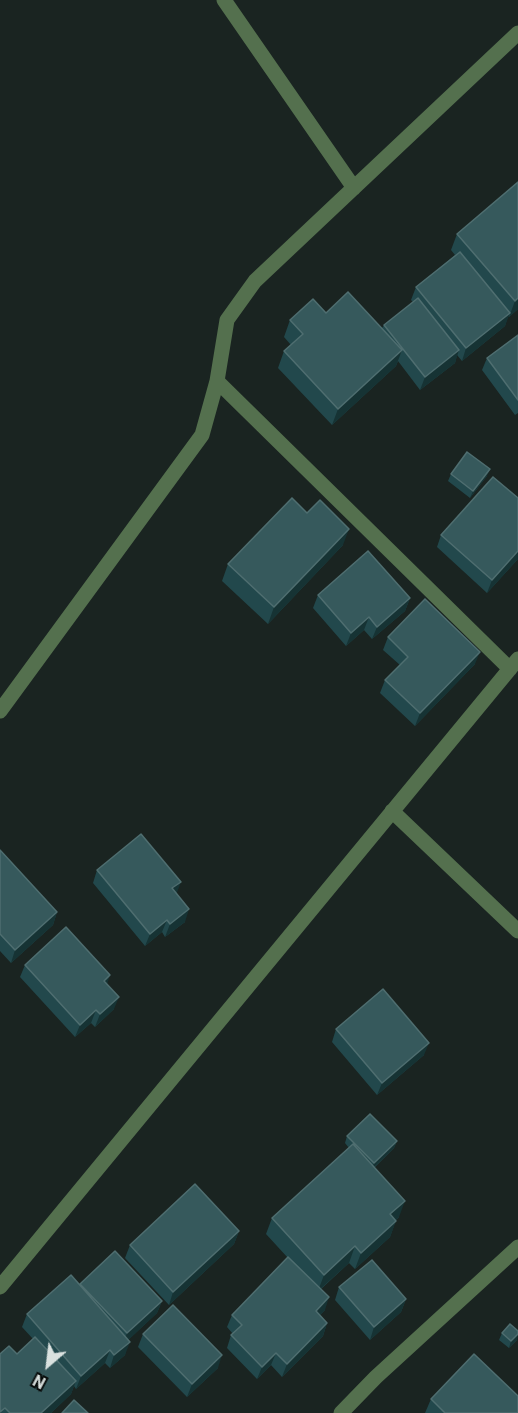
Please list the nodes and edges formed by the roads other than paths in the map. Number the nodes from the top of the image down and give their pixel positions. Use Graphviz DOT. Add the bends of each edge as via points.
graph roads {
  1 [pos="224,0"];
  2 [pos="518,33"];
  3 [pos="354,188"];
  4 [pos="217,381"];
  5 [pos="514,664"];
  6 [pos="0,711"];
  7 [pos="392,811"];
  8 [pos="518,932"];
  9 [pos="518,1247"];
  10 [pos="0,1287"];
  11 [pos="341,1413"];
  1 -- 3 [label="street"];
  2 -- 3 [label="street"];
  3 -- 4 [label="street" via="255,281 227,320"];
  4 -- 5 [label="street"];
  4 -- 6 [label="street" via="202,435"];
  5 -- 7 [label="street"];
  7 -- 8 [label="street"];
  7 -- 10 [label="street"];
  9 -- 11 [label="street"];
}
